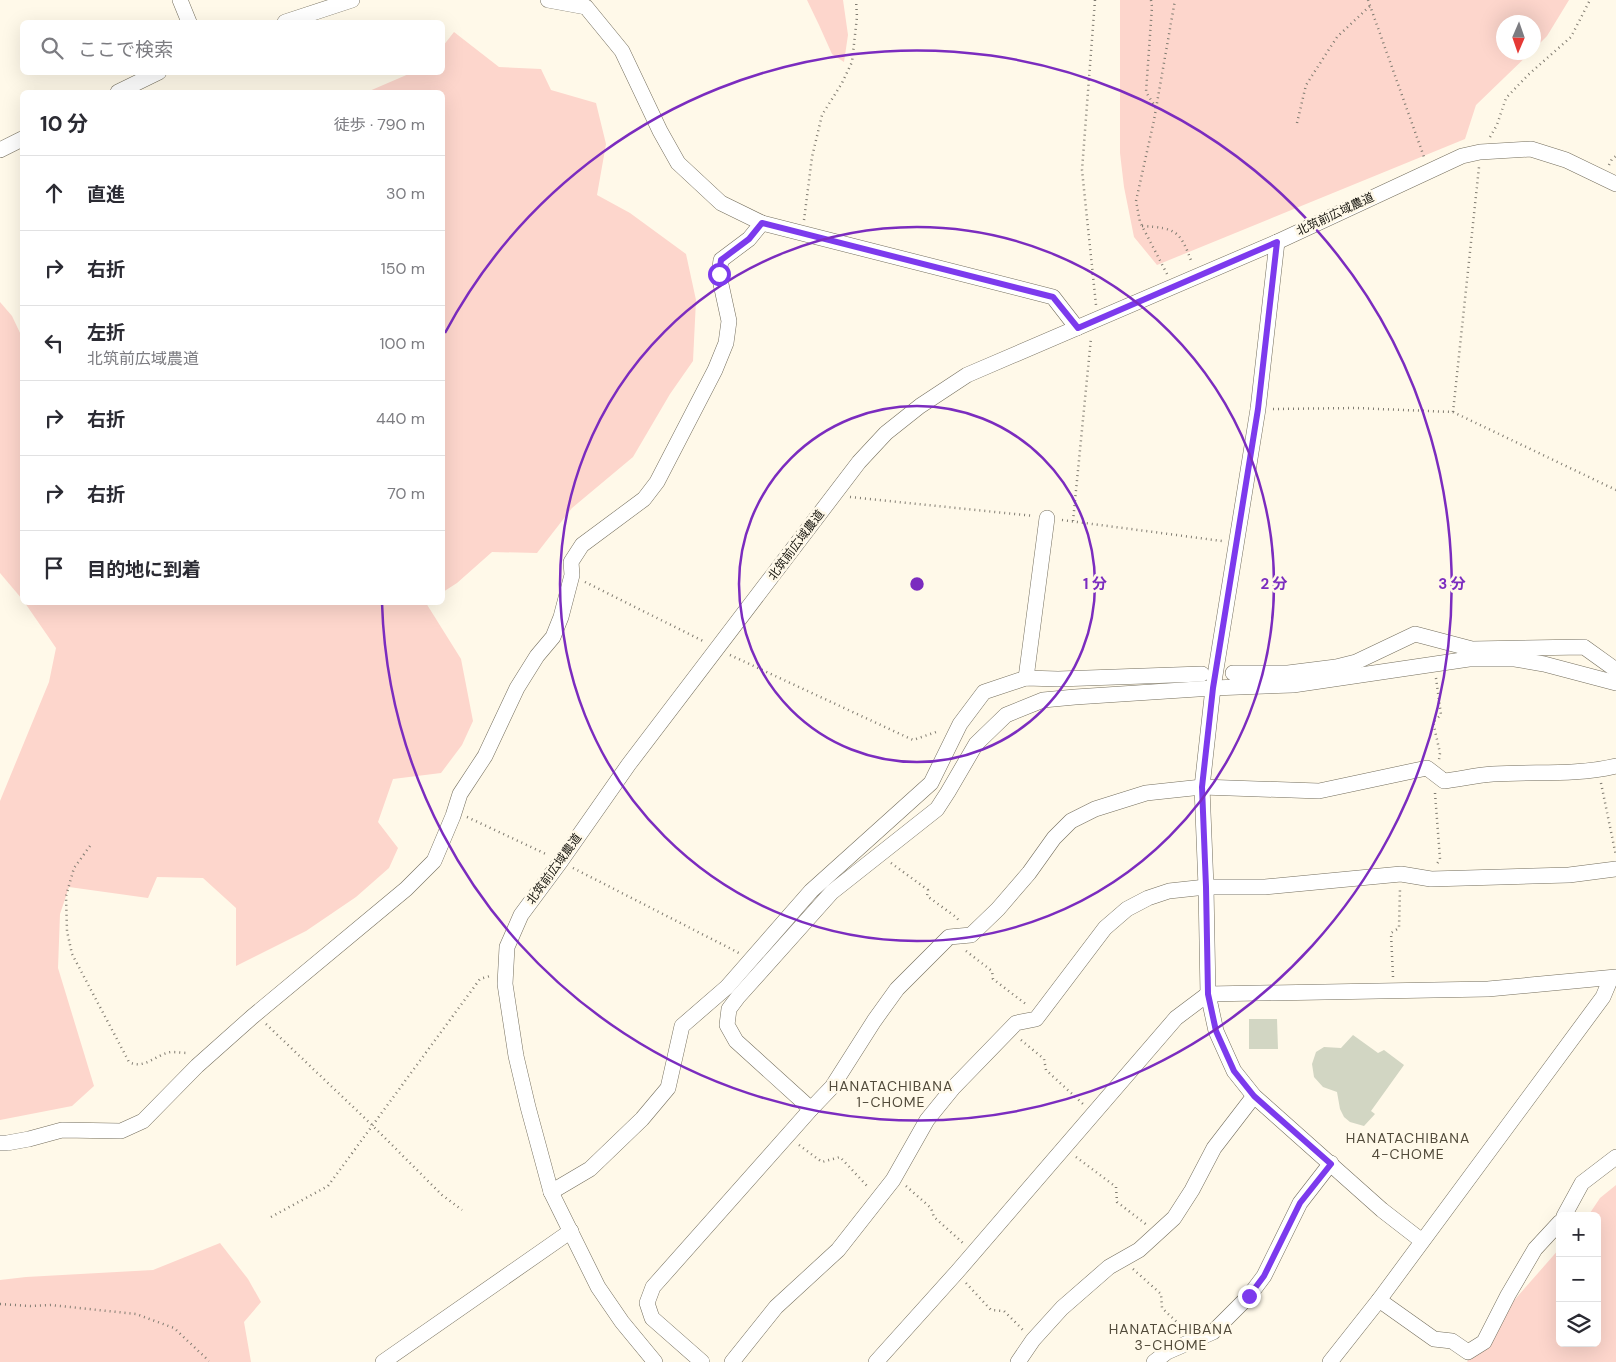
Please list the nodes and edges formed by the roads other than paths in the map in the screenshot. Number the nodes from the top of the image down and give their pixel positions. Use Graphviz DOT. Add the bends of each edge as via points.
graph roads {
  1 [pos="180,0"];
  2 [pos="352,0"];
  3 [pos="548,0"];
  4 [pos="188,20"];
  5 [pos="291,20"];
  6 [pos="153,75"];
  7 [pos="122,90"];
  8 [pos="20,140"];
  9 [pos="0,150"];
  10 [pos="1616,184"];
  11 [pos="762,223"];
  12 [pos="1277,242"];
  13 [pos="1088,323"];
  14 [pos="1047,518"];
  15 [pos="1616,670"];
  16 [pos="1233,673"];
  17 [pos="1202,674"];
  18 [pos="1026,678"];
  19 [pos="1616,683"];
  20 [pos="1213,688"];
  21 [pos="949,747"];
  22 [pos="969,754"];
  23 [pos="1616,766"];
  24 [pos="1202,787"];
  25 [pos="1616,869"];
  26 [pos="1206,887"];
  27 [pos="1614,977"];
  28 [pos="1208,994"];
  29 [pos="1254,1096"];
  30 [pos="811,1109"];
  31 [pos="0,1143"];
  32 [pos="1616,1157"];
  33 [pos="1331,1164"];
  34 [pos="551,1192"];
  35 [pos="1566,1212"];
  36 [pos="1556,1226"];
  37 [pos="571,1232"];
  38 [pos="1422,1241"];
  39 [pos="1379,1300"];
  40 [pos="382,1362"];
  41 [pos="655,1362"];
  42 [pos="702,1362"];
  43 [pos="732,1362"];
  44 [pos="876,1362"];
  45 [pos="1018,1362"];
  46 [pos="1154,1362"];
  47 [pos="1330,1362"];
  1 -- 4 [label="street"];
  2 -- 5 [label="street"];
  3 -- 11 [label="street" via="586,7 622,51 678,163 721,203"];
  6 -- 7 [label="street"];
  8 -- 9 [label="street"];
  10 -- 12 [label="street, 北筑前広域農道" via="1566,160 1531,149 1480,152 1429,170"];
  11 -- 13 [label="street" via="1053,297"];
  11 -- 31 [label="street" via="749,239 721,260 719,274 730,321 726,343 715,370 657,482 644,499 582,545 572,562 572,575 553,637 517,688 485,756 460,794 434,861 202,1062 143,1122 122,1131 62,1130"];
  12 -- 13 [label="street, 北筑前広域農道"];
  12 -- 20 [label="street" via="1258,409"];
  13 -- 34 [label="street, 北筑前広域農道" via="967,375 886,433 833,495 629,764 521,915 507,947 505,984 516,1056"];
  14 -- 18 [label="street"];
  15 -- 16 [label="street" via="1584,647 1472,649 1415,634 1356,662 1336,667 1288,673"];
  17 -- 18 [label="street"];
  18 -- 21 [label="street" via="984,692 960,724"];
  19 -- 20 [label="street" via="1515,659 1469,659 1293,685"];
  20 -- 22 [label="street" via="1043,700 1006,715"];
  20 -- 24 [label="street"];
  21 -- 22 [label="street"];
  21 -- 34 [label="street" via="931,783 811,891 727,987 682,1026 668,1088 642,1119 590,1168"];
  22 -- 30 [label="street" via="937,809 832,892 729,1008 728,1025 736,1041"];
  23 -- 24 [label="street" via="1541,774 1492,774 1444,782 1427,768 1319,791"];
  24 -- 26 [label="street"];
  24 -- 30 [label="street" via="1146,793 1095,809 1071,821 1054,838 1029,873 971,935 949,937 897,989 832,1087"];
  25 -- 26 [label="street" via="1569,875 1431,879 1401,874 1265,887"];
  26 -- 28 [label="street"];
  26 -- 43 [label="street" via="1169,891 1148,898 1127,909 1105,928 1036,1019 1016,1023 953,1088 927,1120 895,1177 838,1250 776,1307"];
  27 -- 28 [label="street" via="1488,988"];
  27 -- 38 [label="street" via="1603,998"];
  28 -- 29 [label="street" via="1216,1031 1234,1071"];
  28 -- 44 [label="street" via="1176,1018"];
  29 -- 33 [label="street"];
  29 -- 45 [label="street" via="1214,1148 1174,1218 1139,1250 1109,1267 1062,1308"];
  30 -- 42 [label="street" via="653,1287 647,1303 652,1318"];
  32 -- 35 [label="street" via="1582,1183"];
  33 -- 38 [label="street"];
  33 -- 46 [label="street" via="1300,1203 1264,1276 1249,1296 1213,1332 1167,1352"];
  34 -- 37 [label="street, 北筑前広域農道"];
  36 -- 39 [label="street" via="1535,1248 1484,1342 1468,1352 1452,1341 1434,1339"];
  37 -- 40 [label="street"];
  37 -- 41 [label="street, 北筑前広域農道" via="598,1287"];
  38 -- 39 [label="street"];
  39 -- 47 [label="street"];
}
